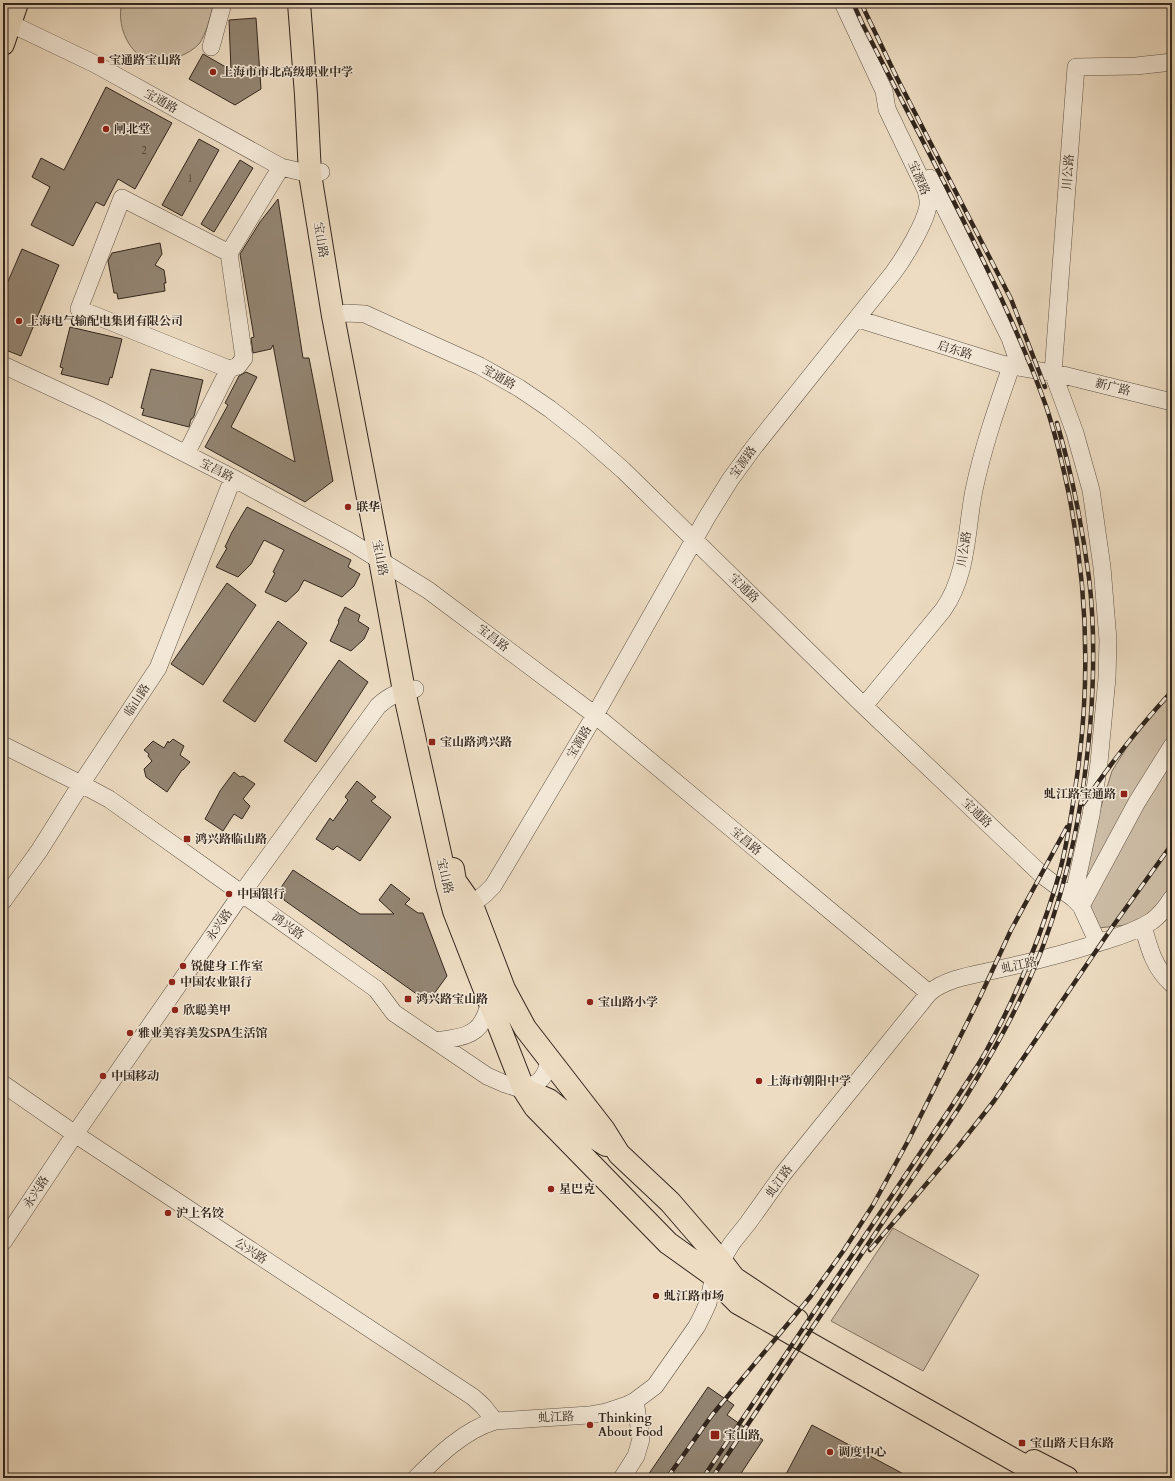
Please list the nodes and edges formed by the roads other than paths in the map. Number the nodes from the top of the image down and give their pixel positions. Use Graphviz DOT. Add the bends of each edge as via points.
graph roads {
  1 [pos="223,3"];
  2 [pos="299,3"];
  3 [pos="308,3"];
  4 [pos="843,3"];
  5 [pos="10,15"];
  6 [pos="3,44"];
  7 [pos="211,47"];
  8 [pos="1172,62"];
  9 [pos="884,91"];
  10 [pos="281,167"];
  11 [pos="315,173"];
  12 [pos="229,253"];
  13 [pos="340,314"];
  14 [pos="858,319"];
  15 [pos="3,365"];
  16 [pos="1014,367"];
  17 [pos="228,369"];
  18 [pos="1053,373"];
  19 [pos="1172,402"];
  20 [pos="186,454"];
  21 [pos="233,478"];
  22 [pos="694,539"];
  23 [pos="388,565"];
  24 [pos="409,690"];
  25 [pos="864,706"];
  26 [pos="595,715"];
  27 [pos="3,746"];
  28 [pos="1172,746"];
  29 [pos="81,784"];
  30 [pos="242,893"];
  31 [pos="1172,898"];
  32 [pos="3,901"];
  33 [pos="1077,902"];
  34 [pos="463,908"];
  35 [pos="1143,926"];
  36 [pos="1098,943"];
  37 [pos="1172,984"];
  38 [pos="929,993"];
  39 [pos="490,1004"];
  40 [pos="436,1041"];
  41 [pos="549,1060"];
  42 [pos="3,1084"];
  43 [pos="524,1090"];
  44 [pos="74,1134"];
  45 [pos="619,1154"];
  46 [pos="3,1242"];
  47 [pos="718,1268"];
  48 [pos="635,1401"];
  49 [pos="495,1421"];
  50 [pos="416,1478"];
  51 [pos="622,1478"];
  52 [pos="1046,1478"];
  53 [pos="1067,1478"];
  1 -- 7 [label="street"];
  2 -- 11 [label="main road, 宝山路"];
  3 -- 11 [label="main road, 宝山路" via="315,122"];
  4 -- 9 [label="street, 宝源路"];
  5 -- 6 [label="main road"];
  5 -- 10 [label="street, 宝通路"];
  8 -- 18 [label="street, 川公路" via="1136,66 1076,67"];
  9 -- 14 [label="street, 宝源路" via="887,109 924,186 928,206 905,256"];
  9 -- 16 [label="street" via="1010,338 1017,358"];
  10 -- 11 [label="street, 宝通路"];
  10 -- 12 [label="street"];
  11 -- 13 [label="main road, 宝山路"];
  12 -- 17 [label="street" via="244,358 238,366"];
  12 -- 17 [label="street" via="122,198 79,309"];
  13 -- 22 [label="street, 宝通路" via="365,314 378,319 480,366 519,388 599,449"];
  13 -- 23 [label="main road, 宝山路"];
  14 -- 16 [label="street, 启东路"];
  14 -- 22 [label="street, 宝源路" via="741,464"];
  15 -- 20 [label="street, 宝昌路"];
  16 -- 18 [label="street, 启东路"];
  16 -- 25 [label="street, 川公路" via="981,456 961,569 954,592 944,610"];
  17 -- 20 [label="street"];
  18 -- 19 [label="street, 新广路"];
  18 -- 33 [label="street" via="1075,433 1091,490 1102,567 1108,640 1099,763"];
  20 -- 21 [label="street, 宝昌路"];
  21 -- 23 [label="street, 宝昌路"];
  21 -- 29 [label="street, 临山路" via="158,668"];
  22 -- 25 [label="street, 宝通路"];
  22 -- 26 [label="street, 宝源路"];
  23 -- 24 [label="main road, 宝山路"];
  23 -- 26 [label="street, 宝昌路" via="428,590"];
  24 -- 30 [label="street, 永兴路" via="388,697 378,706"];
  24 -- 34 [label="main road, 宝山路"];
  25 -- 33 [label="street, 宝通路" via="1042,875"];
  26 -- 34 [label="street, 宝源路" via="493,886 485,895"];
  26 -- 38 [label="street, 宝昌路"];
  27 -- 29 [label="street, 鸿兴路"];
  28 -- 33 [label="street"];
  29 -- 30 [label="street, 鸿兴路" via="109,799"];
  29 -- 32 [label="street, 临山路" via="39,851"];
  30 -- 40 [label="street, 鸿兴路" via="376,989 394,1013"];
  30 -- 44 [label="street, 永兴路"];
  31 -- 35 [label="street, 虬江路" via="1161,912"];
  33 -- 36 [label="street, 宝通路"];
  34 -- 39 [label="main road, 宝山路"];
  34 -- 41 [label="main road, 宝山路" via="525,1028"];
  35 -- 36 [label="street, 虬江路"];
  35 -- 37 [label="street" via="1155,963"];
  36 -- 38 [label="street, 虬江路" via="1049,958 953,980"];
  38 -- 47 [label="street, 虬江路" via="783,1174"];
  39 -- 40 [label="street" via="482,1023 471,1033"];
  39 -- 43 [label="main road, 宝山路"];
  40 -- 43 [label="street, 鸿兴路" via="487,1076"];
  41 -- 43 [label="street" via="547,1072 538,1083"];
  41 -- 45 [label="main road, 宝山路" via="604,1130"];
  42 -- 44 [label="street, 公兴路"];
  43 -- 45 [label="main road" via="549,1100"];
  43 -- 47 [label="main road, 宝山路" via="535,1107 668,1243"];
  44 -- 46 [label="street, 永兴路"];
  44 -- 49 [label="street, 公兴路" via="473,1397"];
  45 -- 47 [label="main road, 宝山路" via="670,1202"];
  47 -- 48 [label="street, 虬江路" via="708,1303 697,1326 655,1386"];
  47 -- 52 [label="main road, 宝山路" via="722,1287 738,1303"];
  47 -- 53 [label="main road, 宝山路" via="920,1399"];
  48 -- 49 [label="street, 虬江路" via="617,1409 589,1415"];
  48 -- 51 [label="street" via="641,1439 636,1456"];
  49 -- 50 [label="street, 虬江路" via="477,1428 431,1462"];
}
